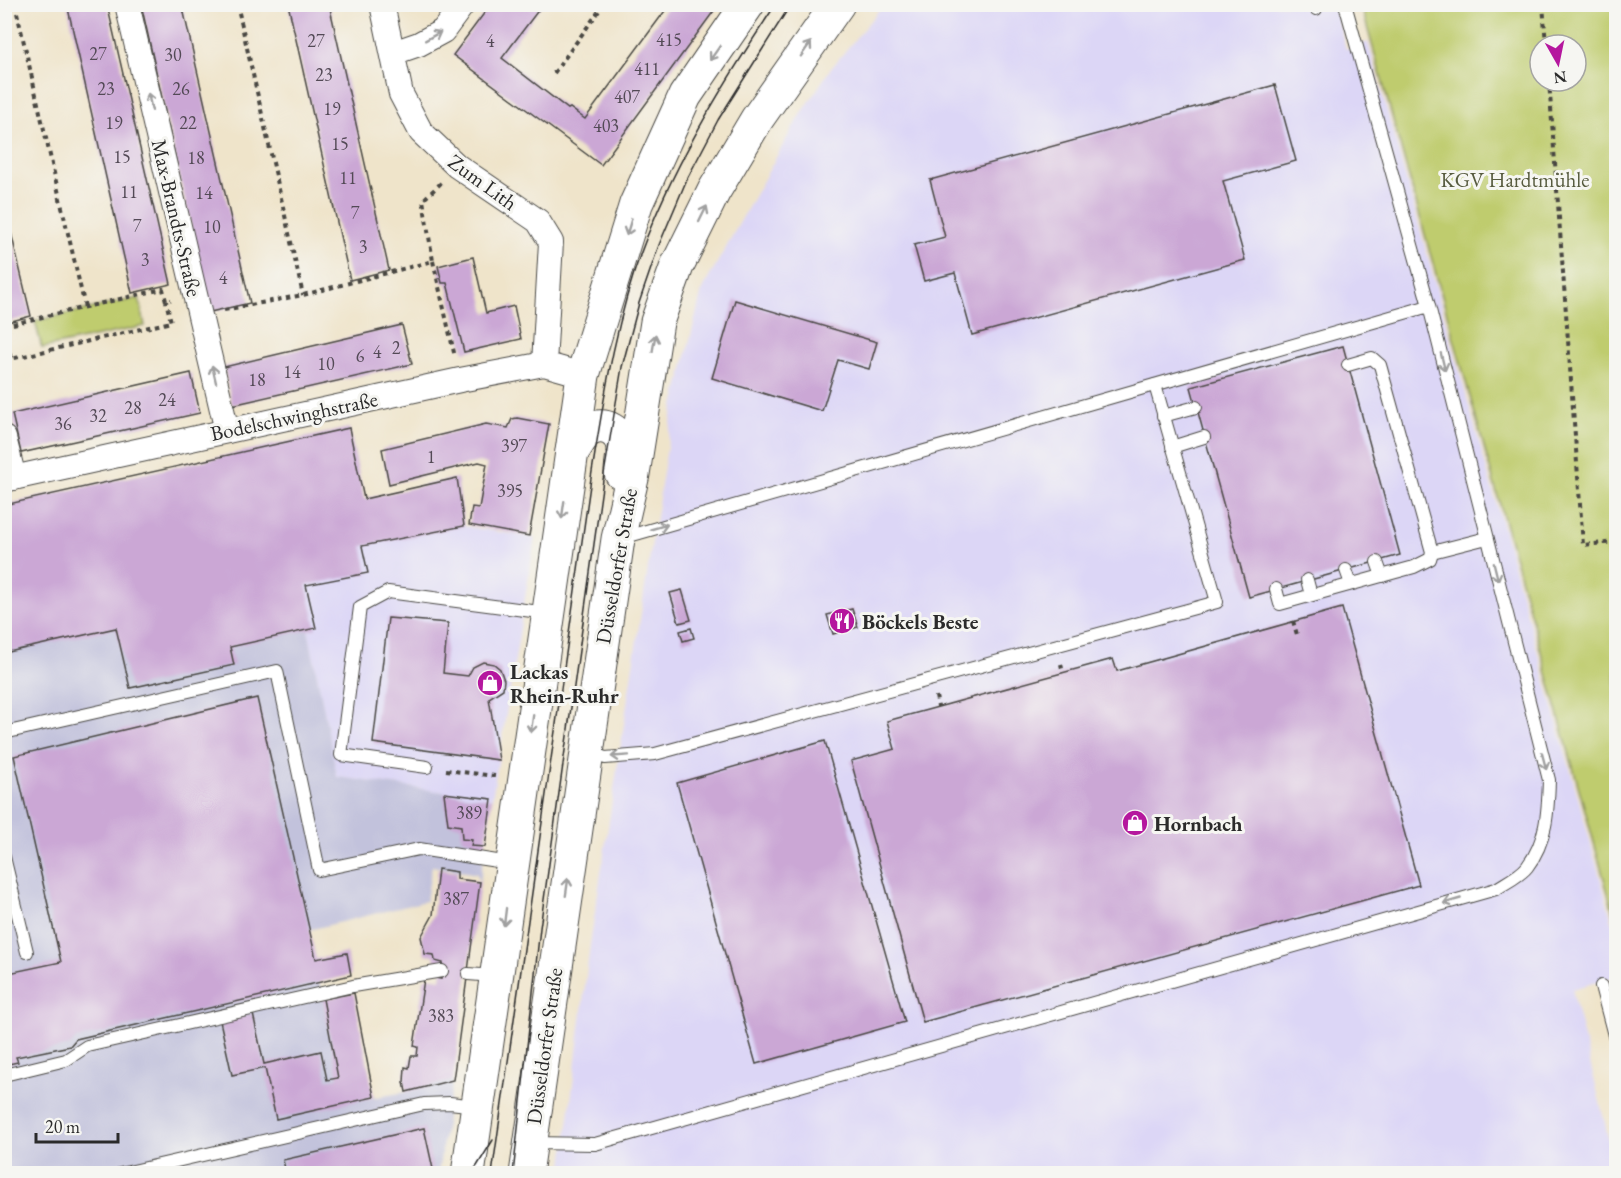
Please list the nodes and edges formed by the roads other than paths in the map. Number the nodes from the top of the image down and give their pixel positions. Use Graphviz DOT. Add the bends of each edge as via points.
graph roads {
  1 [pos="127,4"];
  2 [pos="382,4"];
  3 [pos="463,4"];
  4 [pos="748,4"];
  5 [pos="838,4"];
  6 [pos="1345,4"];
  7 [pos="393,53"];
  8 [pos="1429,306"];
  9 [pos="544,364"];
  10 [pos="1348,365"];
  11 [pos="583,375"];
  12 [pos="1155,385"];
  13 [pos="1196,407"];
  14 [pos="1164,416"];
  15 [pos="227,431"];
  16 [pos="1204,437"];
  17 [pos="4,438"];
  18 [pos="1172,447"];
  19 [pos="572,452"];
  20 [pos="9,479"];
  21 [pos="625,501"];
  22 [pos="1487,538"];
  23 [pos="618,539"];
  24 [pos="1432,552"];
  25 [pos="1377,562"];
  26 [pos="1346,570"];
  27 [pos="1382,576"];
  28 [pos="1307,580"];
  29 [pos="1351,584"];
  30 [pos="1276,589"];
  31 [pos="1311,595"];
  32 [pos="548,614"];
  33 [pos="4,733"];
  34 [pos="587,750"];
  35 [pos="428,767"];
  36 [pos="4,856"];
  37 [pos="512,863"];
  38 [pos="27,952"];
  39 [pos="442,971"];
  40 [pos="1601,986"];
  41 [pos="1617,1043"];
  42 [pos="4,1075"];
  43 [pos="477,1106"];
  44 [pos="528,1158"];
  45 [pos="120,1173"];
  46 [pos="468,1173"];
  15 -- 1 [label="street, Max-Brandts-Straße, one-way"];
  2 -- 7 [label="street, Zum Lith"];
  7 -- 3 [label="street, one-way" via="443,31"];
  4 -- 11 [label="main road, one-way" via="685,96 641,193"];
  21 -- 5 [label="main road, Düsseldorfer Straße, one-way" via="633,474 657,322 677,266 714,191 757,119"];
  6 -- 8 [label="lane"];
  7 -- 9 [label="street, Zum Lith" via="401,94 421,132 457,166 538,221 551,242"];
  8 -- 12 [label="lane"];
  8 -- 22 [label="lane, one-way"];
  9 -- 11 [label="street, Bodelschwinghstraße"];
  9 -- 15 [label="street, Bodelschwinghstraße"];
  10 -- 24 [label="lane" via="1372,358 1380,365"];
  11 -- 19 [label="main road"];
  12 -- 14 [label="lane"];
  23 -- 12 [label="lane, one-way"];
  13 -- 14 [label="lane"];
  14 -- 18 [label="lane"];
  15 -- 20 [label="street, Bodelschwinghstraße"];
  16 -- 18 [label="lane"];
  17 -- 20 [label="street"];
  18 -- 34 [label="lane, one-way" via="1217,602 655,754 605,758"];
  19 -- 21 [label="main road" via="588,430 612,429 619,435"];
  19 -- 32 [label="main road, one-way"];
  21 -- 23 [label="main road, Düsseldorfer Straße"];
  22 -- 24 [label="lane"];
  22 -- 44 [label="lane, one-way" via="1549,780 1548,816 1542,840 1526,868 1496,889 596,1144"];
  23 -- 34 [label="main road, Düsseldorfer Straße"];
  24 -- 27 [label="lane" via="1430,559 1414,567"];
  25 -- 27 [label="lane"];
  26 -- 29 [label="lane"];
  27 -- 29 [label="lane"];
  28 -- 31 [label="lane"];
  29 -- 31 [label="lane"];
  30 -- 31 [label="lane" via="1280,604"];
  32 -- 35 [label="lane" via="388,592 360,607 341,755"];
  32 -- 37 [label="main road, one-way"];
  33 -- 37 [label="lane" via="277,671 319,870 419,849"];
  44 -- 34 [label="main road, Düsseldorfer Straße, one-way"];
  36 -- 38 [label="lane"];
  37 -- 43 [label="main road, one-way" via="482,975"];
  39 -- 42 [label="lane" via="353,986 87,1046 66,1060"];
  40 -- 41 [label="lane"];
  43 -- 45 [label="lane" via="424,1104"];
  43 -- 46 [label="main road"];
}
